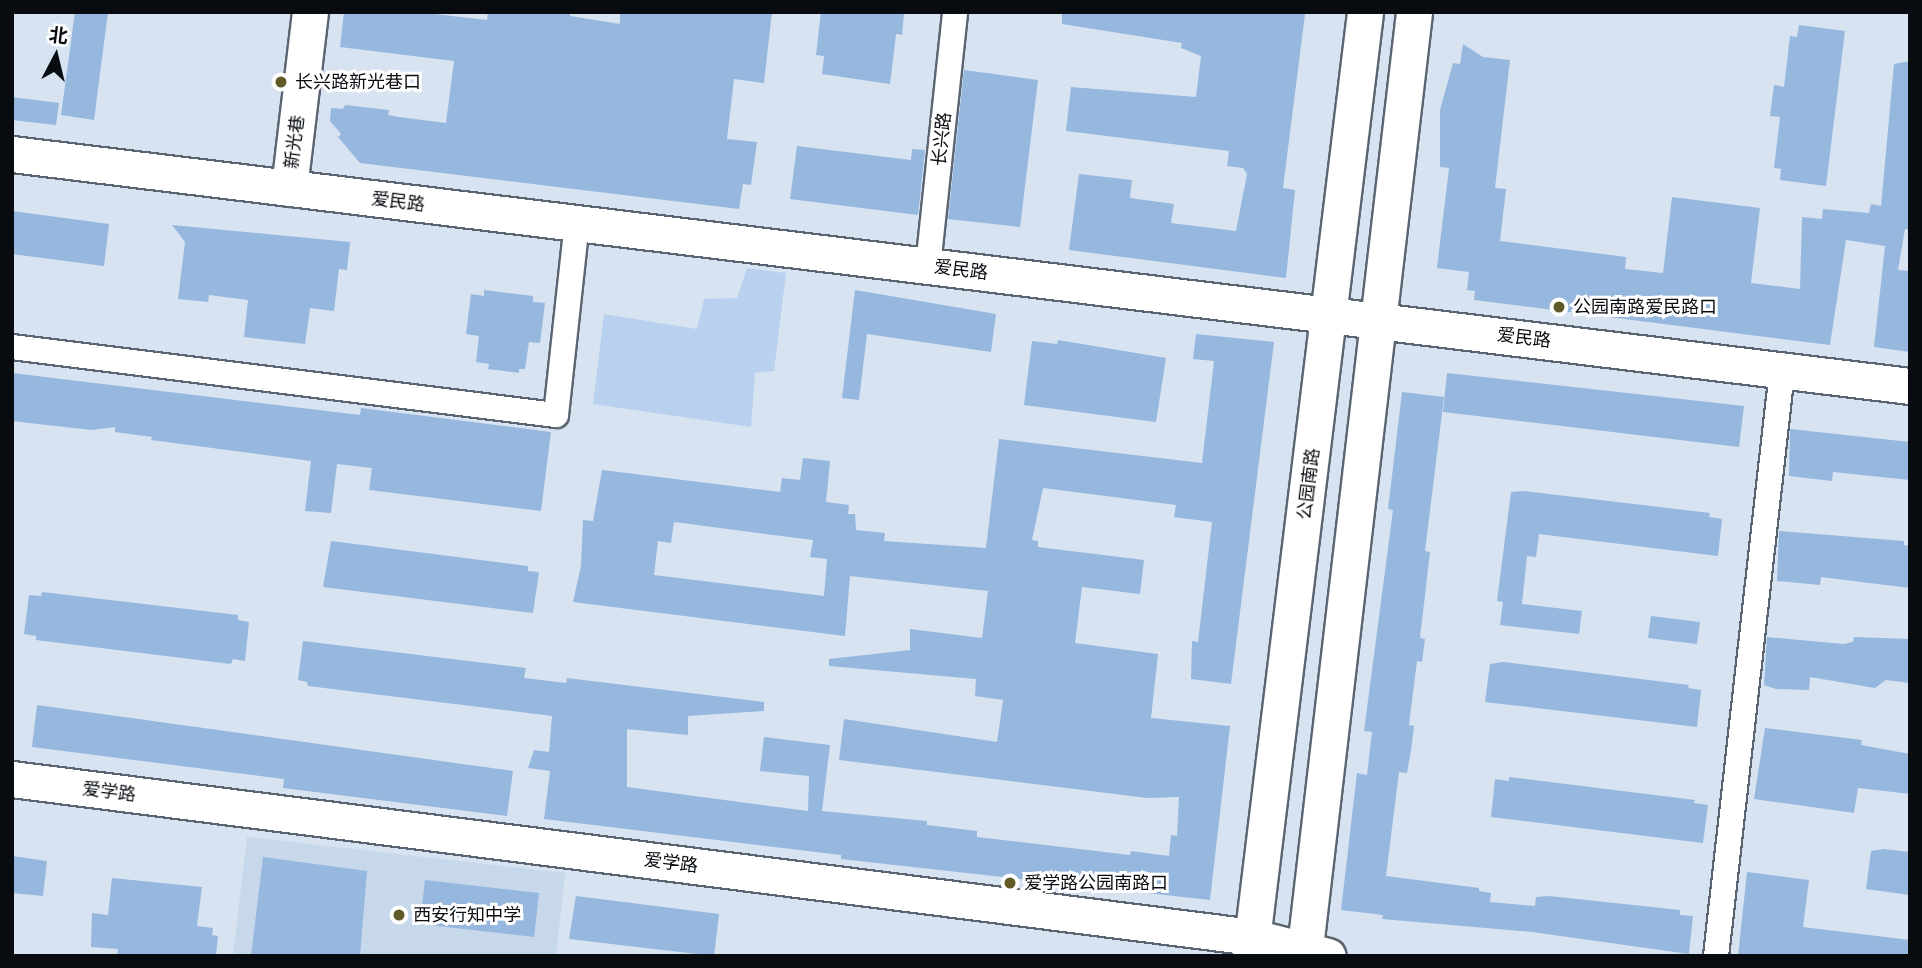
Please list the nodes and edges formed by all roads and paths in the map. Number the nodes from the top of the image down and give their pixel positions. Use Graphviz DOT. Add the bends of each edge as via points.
graph roads {
  1 [pos="310,12"];
  2 [pos="955,12"];
  3 [pos="1365,12"];
  4 [pos="1414,12"];
  5 [pos="12,153"];
  6 [pos="289,188"];
  7 [pos="577,223"];
  8 [pos="928,266"];
  9 [pos="1330,314"];
  10 [pos="1377,319"];
  11 [pos="12,347"];
  12 [pos="1782,371"];
  13 [pos="1910,386"];
  14 [pos="12,779"];
  15 [pos="1252,946"];
  16 [pos="1312,955"];
  17 [pos="1716,956"];
  1 -- 6 [label="street, 新光巷"];
  2 -- 8 [label="street, 长兴路"];
  3 -- 9 [label="street, 公园南路"];
  4 -- 10 [label="street"];
  5 -- 6 [label="street, 爱民路"];
  6 -- 7 [label="street, 爱民路"];
  7 -- 8 [label="street, 爱民路"];
  7 -- 11 [label="street" via="556,415"];
  8 -- 9 [label="street, 爱民路"];
  9 -- 10 [label="street, 爱民路"];
  9 -- 15 [label="street, 公园南路"];
  10 -- 12 [label="street, 爱民路"];
  10 -- 16 [label="street"];
  12 -- 13 [label="street, 爱民路"];
  12 -- 17 [label="street"];
  14 -- 15 [label="street, 爱学路"];
  15 -- 16 [label="street, 爱学路"];
}
